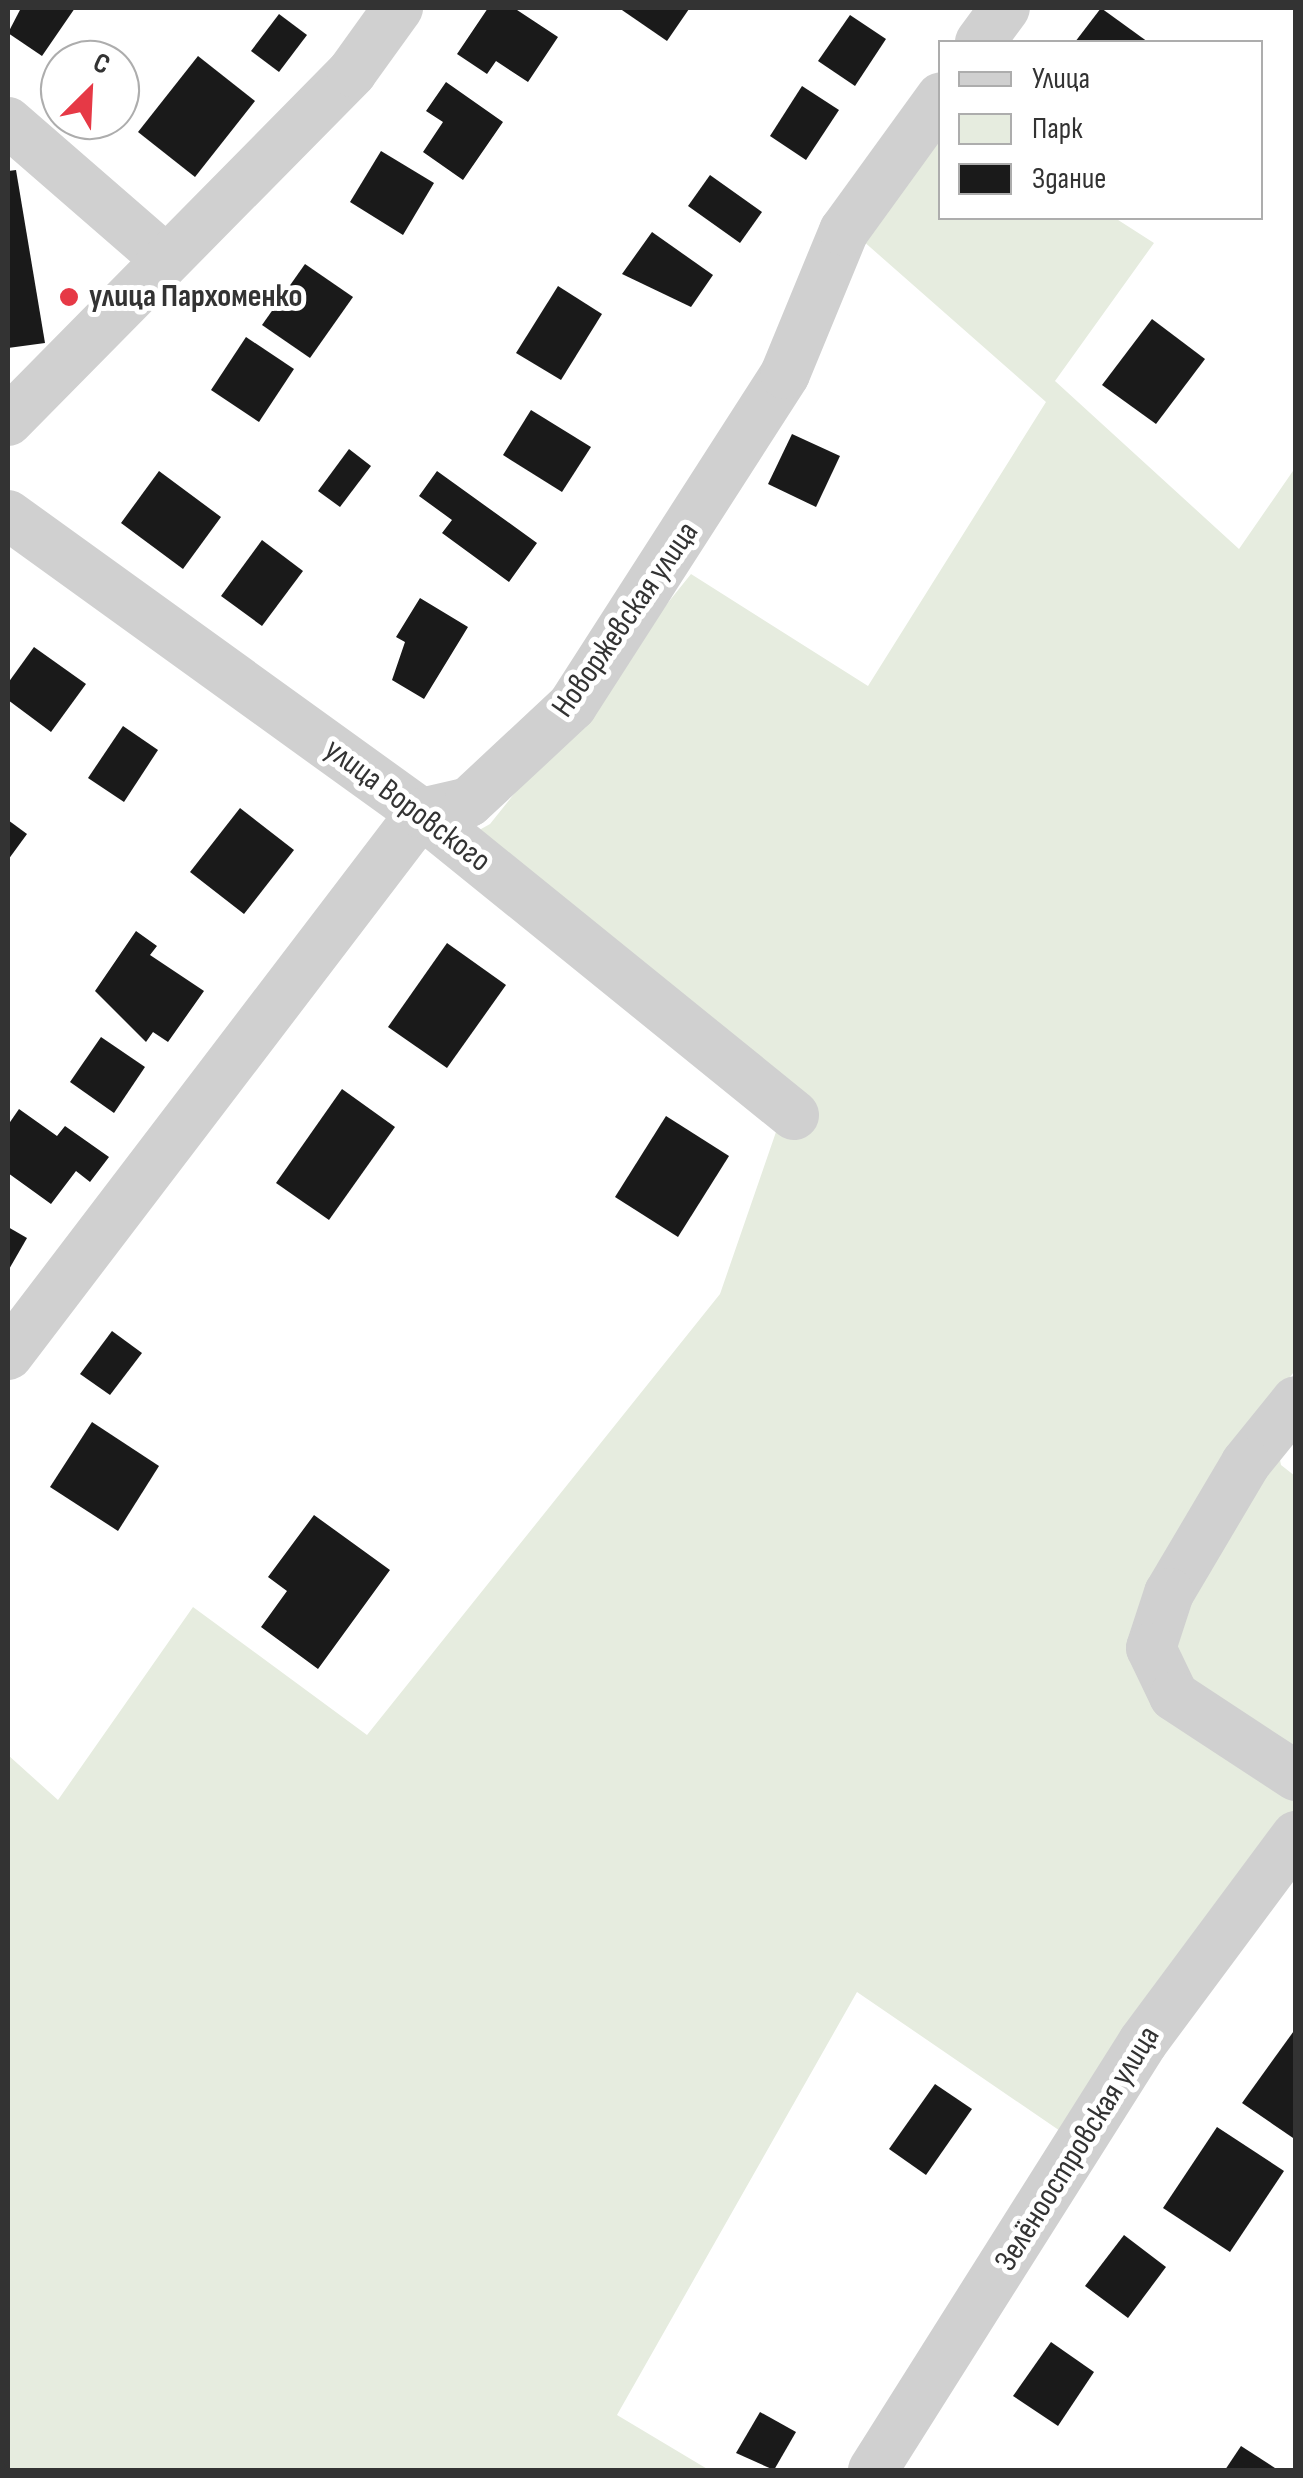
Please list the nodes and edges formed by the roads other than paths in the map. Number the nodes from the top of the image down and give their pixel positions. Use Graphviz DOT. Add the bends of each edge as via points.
graph roads {
  1 [pos="398,8"];
  2 [pos="1006,8"];
  3 [pos="982,40"];
  4 [pos="938,100"];
  5 [pos="8,122"];
  6 [pos="162,256"];
  7 [pos="8,420"];
  8 [pos="8,515"];
  9 [pos="421,813"];
  10 [pos="794,1115"];
  11 [pos="8,1355"];
  12 [pos="1289,1431"];
  13 [pos="1296,1776"];
  14 [pos="1296,1836"];
  15 [pos="872,2470"];
  1 -- 6 [label="street" via="352,72"];
  2 -- 3 [label="street"];
  4 -- 9 [label="street, Новоржевская улица" via="844,231 785,374 572,706 469,802"];
  5 -- 6 [label="street"];
  6 -- 7 [label="street"];
  8 -- 9 [label="street, улица Воровского"];
  9 -- 10 [label="street, улица Воровского"];
  9 -- 11 [label="street"];
  12 -- 13 [label="street" via="1246,1463 1169,1593 1151,1648 1174,1696"];
  14 -- 15 [label="street, Зелёноостровская улица" via="1143,2042"];
}
